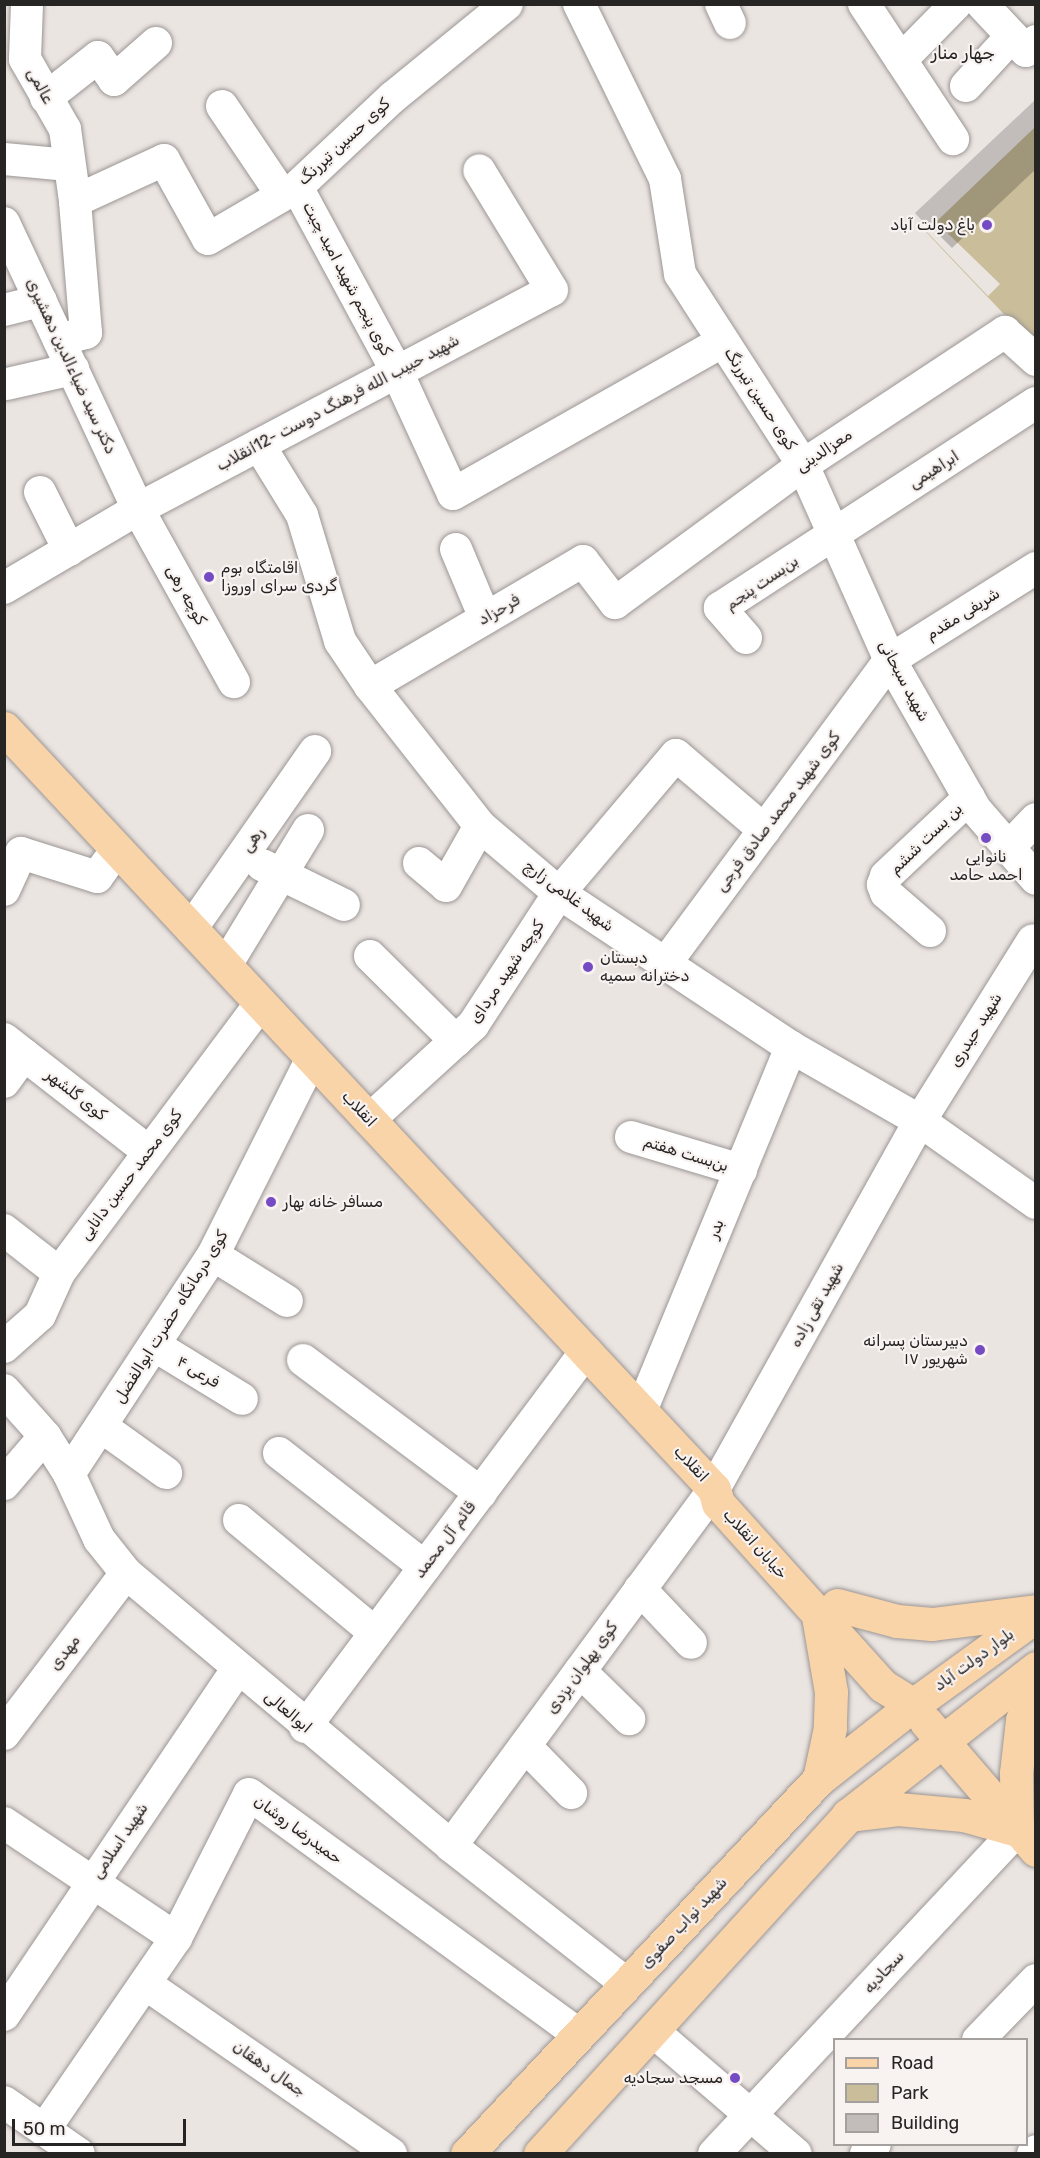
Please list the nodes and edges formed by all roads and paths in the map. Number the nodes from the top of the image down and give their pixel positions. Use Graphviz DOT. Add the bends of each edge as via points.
graph roads {
  1 [pos="27,4"];
  2 [pos="507,4"];
  3 [pos="579,4"];
  4 [pos="864,4"];
  5 [pos="956,4"];
  6 [pos="982,4"];
  7 [pos="1025,42"];
  8 [pos="156,43"];
  9 [pos="901,60"];
  10 [pos="966,86"];
  11 [pos="46,98"];
  12 [pos="222,106"];
  13 [pos="953,139"];
  14 [pos="4,159"];
  15 [pos="69,165"];
  16 [pos="479,170"];
  17 [pos="290,191"];
  18 [pos="75,201"];
  19 [pos="4,223"];
  20 [pos="41,301"];
  21 [pos="4,310"];
  22 [pos="59,340"];
  23 [pos="723,341"];
  24 [pos="1035,360"];
  25 [pos="73,369"];
  26 [pos="397,372"];
  27 [pos="8,384"];
  28 [pos="1035,403"];
  29 [pos="260,445"];
  30 [pos="802,465"];
  31 [pos="40,492"];
  32 [pos="138,509"];
  33 [pos="833,537"];
  34 [pos="456,549"];
  35 [pos="69,550"];
  36 [pos="1035,568"];
  37 [pos="4,588"];
  38 [pos="615,603"];
  39 [pos="485,618"];
  40 [pos="746,638"];
  41 [pos="890,660"];
  42 [pos="234,682"];
  43 [pos="370,686"];
  44 [pos="4,728"];
  45 [pos="315,751"];
  46 [pos="969,798"];
  47 [pos="1035,819"];
  48 [pos="480,826"];
  49 [pos="308,830"];
  50 [pos="764,830"];
  51 [pos="1008,848"];
  52 [pos="117,849"];
  53 [pos="243,854"];
  54 [pos="418,863"];
  55 [pos="280,874"];
  56 [pos="1035,879"];
  57 [pos="4,890"];
  58 [pos="559,893"];
  59 [pos="344,905"];
  60 [pos="191,928"];
  61 [pos="930,931"];
  62 [pos="1033,940"];
  63 [pos="370,957"];
  64 [pos="665,964"];
  65 [pos="226,965"];
  66 [pos="261,1003"];
  67 [pos="456,1041"];
  68 [pos="14,1046"];
  69 [pos="792,1047"];
  70 [pos="312,1058"];
  71 [pos="4,1082"];
  72 [pos="369,1120"];
  73 [pos="920,1121"];
  74 [pos="631,1137"];
  75 [pos="148,1150"];
  76 [pos="741,1170"];
  77 [pos="1035,1203"];
  78 [pos="4,1230"];
  79 [pos="213,1255"];
  80 [pos="59,1273"];
  81 [pos="287,1300"];
  82 [pos="154,1345"];
  83 [pos="4,1347"];
  84 [pos="586,1352"];
  85 [pos="303,1360"];
  86 [pos="4,1390"];
  87 [pos="242,1399"];
  88 [pos="641,1411"];
  89 [pos="102,1427"];
  90 [pos="45,1436"];
  91 [pos="279,1453"];
  92 [pos="166,1473"];
  93 [pos="69,1474"];
  94 [pos="4,1484"];
  95 [pos="714,1489"];
  96 [pos="481,1493"];
  97 [pos="239,1520"];
  98 [pos="425,1567"];
  99 [pos="126,1573"];
  100 [pos="640,1589"];
  101 [pos="827,1609"];
  102 [pos="1035,1611"];
  103 [pos="1035,1616"];
  104 [pos="375,1633"];
  105 [pos="692,1643"];
  106 [pos="1035,1668"];
  107 [pos="237,1669"];
  108 [pos="580,1671"];
  109 [pos="1035,1685"];
  110 [pos="913,1705"];
  111 [pos="629,1719"];
  112 [pos="305,1727"];
  113 [pos="4,1734"];
  114 [pos="941,1740"];
  115 [pos="525,1746"];
  116 [pos="819,1779"];
  117 [pos="571,1793"];
  118 [pos="848,1815"];
  119 [pos="4,1824"];
  120 [pos="1026,1840"];
  121 [pos="451,1846"];
  122 [pos="91,1883"];
  123 [pos="176,1938"];
  124 [pos="1035,1980"];
  125 [pos="627,1984"];
  126 [pos="147,1985"];
  127 [pos="4,2015"];
  128 [pos="654,2032"];
  129 [pos="580,2035"];
  130 [pos="980,2038"];
  131 [pos="4,2102"];
  132 [pos="750,2115"];
  133 [pos="44,2130"];
  134 [pos="79,2154"];
  135 [pos="391,2154"];
  136 [pos="467,2154"];
  137 [pos="540,2154"];
  138 [pos="714,2154"];
  139 [pos="796,2154"];
  1 -- 11 [label="street, عالمی" via="26,59"];
  2 -- 17 [label="street, کوی حسین تیررنگ" via="393,98"];
  3 -- 23 [label="street, کوی حسین تیررنگ" via="664,179 680,274"];
  4 -- 9 [label="street"];
  5 -- 9 [label="street"];
  6 -- 7 [label="street"];
  7 -- 10 [label="street"];
  8 -- 11 [label="street" via="114,80 98,57"];
  9 -- 13 [label="street"];
  11 -- 15 [label="street, عالمی" via="65,129"];
  12 -- 17 [label="street, کوی پنجم شهید امید چیت"];
  14 -- 15 [label="street"];
  15 -- 18 [label="street"];
  16 -- 26 [label="street, شهید حبیب الله فرهنگ دوست -12انقلاب" via="552,290"];
  17 -- 18 [label="street, کوی حسین تیررنگ" via="208,239 164,160"];
  17 -- 26 [label="street, کوی پنجم شهید امید چیت"];
  18 -- 22 [label="street" via="86,333"];
  19 -- 20 [label="street, دکتر سید ضیاءالدین دهشیری"];
  20 -- 21 [label="street"];
  20 -- 22 [label="street, دکتر سید ضیاءالدین دهشیری"];
  22 -- 25 [label="street, دکتر سید ضیاءالدین دهشیری"];
  23 -- 26 [label="street, کوی پنجم شهید امید چیت" via="453,495"];
  23 -- 30 [label="street, کوی حسین تیررنگ"];
  24 -- 30 [label="street, معزالدینی" via="1005,332"];
  25 -- 27 [label="street"];
  25 -- 32 [label="street, دکتر سید ضیاءالدین دهشیری"];
  26 -- 29 [label="street, شهید حبیب الله فرهنگ دوست -12انقلاب"];
  28 -- 33 [label="street, ابراهیمی"];
  29 -- 32 [label="street, شهید حبیب الله فرهنگ دوست -12انقلاب"];
  29 -- 43 [label="street, شهید غلامی زارچ" via="302,515 340,641"];
  30 -- 33 [label="street, شهید سبحانی"];
  30 -- 38 [label="street, معزالدینی"];
  31 -- 35 [label="street"];
  32 -- 35 [label="street, شهید حبیب الله فرهنگ دوست -12انقلاب"];
  32 -- 42 [label="street, کوچه رهی"];
  33 -- 40 [label="street, بن‌بست پنجم" via="720,608"];
  33 -- 41 [label="street, شهید سبحانی"];
  34 -- 39 [label="street"];
  35 -- 37 [label="street, شهید حبیب الله فرهنگ دوست -12انقلاب"];
  36 -- 41 [label="street, شریفی مقدم"];
  38 -- 39 [label="street, فرحزاد" via="583,561"];
  39 -- 43 [label="street, فرحزاد"];
  41 -- 46 [label="street, شهید سبحانی"];
  41 -- 50 [label="street, کوی شهید محمد صادق فرجی"];
  43 -- 48 [label="street, شهید غلامی زارچ"];
  44 -- 52 [label="main road, انقلاب"];
  45 -- 53 [label="street, رهی"];
  46 -- 51 [label="street, شهید سبحانی"];
  46 -- 61 [label="street, بن بست ششم" via="886,876 883,885 886,893"];
  47 -- 51 [label="street"];
  48 -- 54 [label="street" via="446,886"];
  48 -- 58 [label="street, شهید غلامی زارچ"];
  49 -- 55 [label="street"];
  50 -- 58 [label="street, کوچه شهید مردای" via="676,755"];
  50 -- 64 [label="street, کوی شهید محمد صادق فرجی"];
  51 -- 56 [label="street, شهید سبحانی"];
  52 -- 57 [label="street" via="97,877 21,853"];
  52 -- 60 [label="main road, انقلاب"];
  53 -- 55 [label="street"];
  53 -- 60 [label="street, رهی"];
  55 -- 59 [label="street"];
  55 -- 65 [label="street"];
  58 -- 64 [label="street, شهید غلامی زارچ"];
  58 -- 67 [label="street, کوچه شهید مردای" via="473,1025"];
  60 -- 65 [label="main road, انقلاب"];
  62 -- 73 [label="street, شهید حیدری"];
  63 -- 67 [label="street"];
  64 -- 69 [label="street, شهید غلامی زارچ"];
  65 -- 66 [label="main road, انقلاب"];
  66 -- 70 [label="main road, انقلاب"];
  66 -- 75 [label="street, کوی محمد حسین دانایی"];
  67 -- 72 [label="street, کوچه شهید مردای"];
  68 -- 71 [label="street"];
  68 -- 75 [label="street, کوی گلشهر"];
  69 -- 73 [label="street, شهید غلامی زارچ"];
  69 -- 76 [label="street, بدر"];
  70 -- 72 [label="main road, انقلاب"];
  70 -- 79 [label="street, کوی درمانگاه حضرت ابوالفضل"];
  72 -- 84 [label="main road, انقلاب"];
  73 -- 77 [label="street, شهید غلامی زارچ"];
  73 -- 95 [label="street, شهید تقی زاده"];
  74 -- 76 [label="street, بن‌بست هفتم"];
  75 -- 80 [label="street, کوی محمد حسین دانایی"];
  76 -- 88 [label="street, بدر"];
  78 -- 80 [label="street"];
  79 -- 81 [label="street"];
  79 -- 82 [label="street, کوی درمانگاه حضرت ابوالفضل"];
  80 -- 83 [label="street, کوی محمد حسین دانایی" via="40,1315"];
  82 -- 87 [label="street, فرعی ۴"];
  82 -- 89 [label="street, کوی درمانگاه حضرت ابوالفضل"];
  84 -- 88 [label="main road, انقلاب"];
  84 -- 96 [label="street, قائم آل محمد"];
  85 -- 96 [label="street"];
  86 -- 90 [label="street, ابوالعالی"];
  88 -- 95 [label="main road, انقلاب"];
  89 -- 92 [label="street"];
  89 -- 93 [label="street, کوی درمانگاه حضرت ابوالفضل"];
  90 -- 93 [label="street, ابوالعالی"];
  90 -- 94 [label="street"];
  91 -- 98 [label="street"];
  93 -- 99 [label="street, ابوالعالی" via="99,1539"];
  95 -- 100 [label="street, کوی پهلوان یزدی"];
  95 -- 101 [label="main road, خیابان انقلاب" via="718,1503"];
  96 -- 98 [label="street, قائم آل محمد"];
  97 -- 104 [label="street"];
  98 -- 104 [label="street, قائم آل محمد"];
  99 -- 107 [label="street, ابوالعالی"];
  99 -- 113 [label="street, مهدی"];
  100 -- 105 [label="street"];
  100 -- 108 [label="street, کوی پهلوان یزدی"];
  101 -- 102 [label="main road" via="932,1624"];
  101 -- 110 [label="main road, خیابان انقلاب" via="883,1686"];
  101 -- 116 [label="main road" via="830,1728"];
  103 -- 110 [label="main road, بلوار دولت آباد"];
  104 -- 112 [label="street, قائم آل محمد"];
  106 -- 114 [label="main road"];
  107 -- 112 [label="street, ابوالعالی"];
  107 -- 122 [label="street, شهید اسلامی"];
  108 -- 111 [label="street"];
  108 -- 115 [label="street, کوی پهلوان یزدی"];
  109 -- 120 [label="main road" via="1022,1720 1016,1773"];
  110 -- 114 [label="main road, خیابان انقلاب"];
  110 -- 116 [label="main road, شهید نواب صفوی"];
  112 -- 121 [label="street, ابوالعالی"];
  114 -- 118 [label="main road"];
  114 -- 120 [label="main road, خیابان انقلاب"];
  115 -- 117 [label="street"];
  115 -- 121 [label="street, کوی پهلوان یزدی"];
  116 -- 125 [label="main road, شهید نواب صفوی"];
  118 -- 120 [label="main road" via="898,1809 964,1815"];
  118 -- 128 [label="main road"];
  119 -- 122 [label="street"];
  120 -- 132 [label="street, سجادیه"];
  121 -- 125 [label="street, ابوالعالی"];
  122 -- 123 [label="street"];
  122 -- 127 [label="street, شهید اسلامی"];
  123 -- 126 [label="street, حمیدرضا روشان"];
  123 -- 129 [label="street, حمیدرضا روشان" via="249,1794"];
  124 -- 130 [label="street"];
  125 -- 129 [label="main road, شهید نواب صفوی"];
  126 -- 133 [label="street, حمیدرضا روشان"];
  126 -- 135 [label="street, جمال دهقان"];
  128 -- 132 [label="street"];
  128 -- 137 [label="main road"];
  129 -- 136 [label="main road, شهید نواب صفوی"];
  131 -- 133 [label="street"];
  132 -- 138 [label="street, سجادیه"];
  132 -- 139 [label="street"];
  133 -- 134 [label="street"];
}
